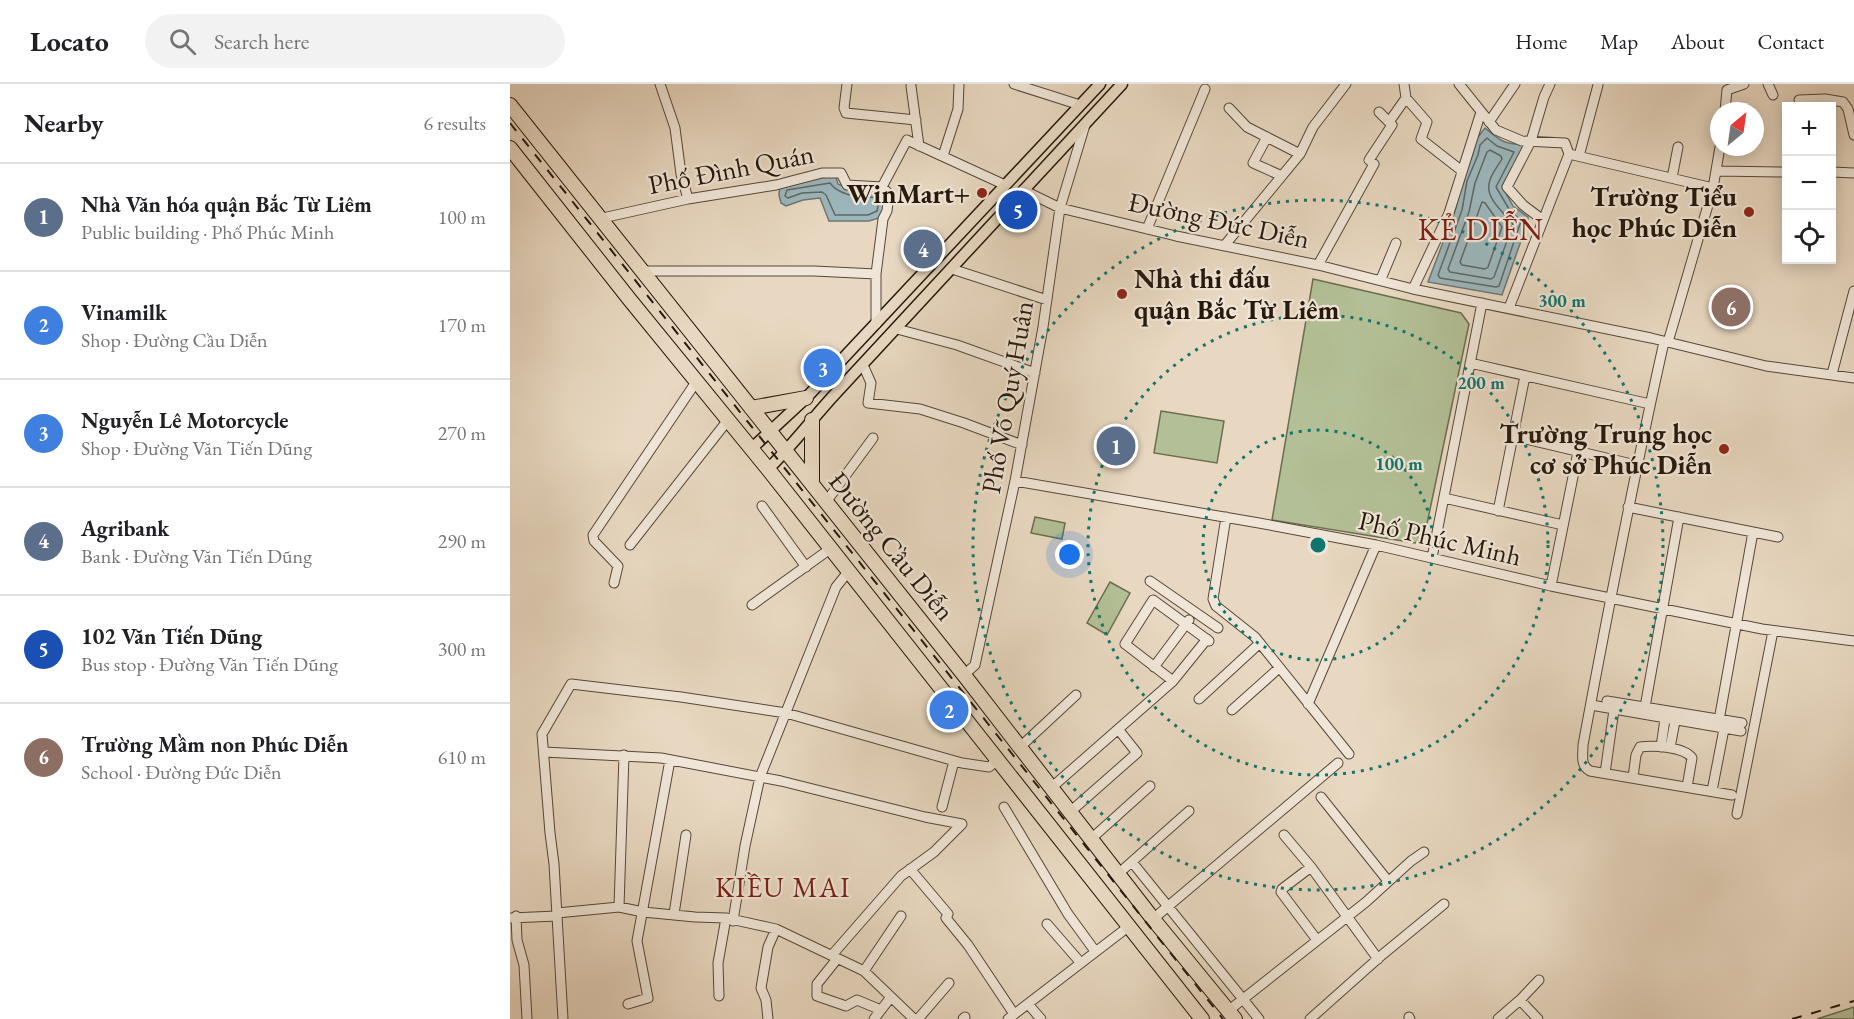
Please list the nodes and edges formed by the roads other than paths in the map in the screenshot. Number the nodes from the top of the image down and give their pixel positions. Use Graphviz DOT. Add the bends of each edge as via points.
graph roads {
  1 [pos="660,84"];
  2 [pos="847,84"];
  3 [pos="958,84"];
  4 [pos="1014,84"];
  5 [pos="1100,84"];
  6 [pos="1122,84"];
  7 [pos="1404,84"];
  8 [pos="1515,84"];
  9 [pos="1550,84"];
  10 [pos="1744,84"];
  11 [pos="1768,84"];
  12 [pos="1598,85"];
  13 [pos="911,86"];
  14 [pos="1340,86"];
  15 [pos="1464,86"];
  16 [pos="1205,89"];
  17 [pos="1773,95"];
  18 [pos="1406,98"];
  19 [pos="1799,100"];
  20 [pos="1726,102"];
  21 [pos="510,105"];
  22 [pos="1080,105"];
  23 [pos="1229,108"];
  24 [pos="1379,112"];
  25 [pos="1481,112"];
  26 [pos="916,120"];
  27 [pos="1086,122"];
  28 [pos="1389,122"];
  29 [pos="1489,122"];
  30 [pos="1854,135"];
  31 [pos="1267,137"];
  32 [pos="1531,141"];
  33 [pos="919,146"];
  34 [pos="1678,147"];
  35 [pos="510,148"];
  36 [pos="1300,154"];
  37 [pos="1574,155"];
  38 [pos="943,156"];
  39 [pos="1719,156"];
  40 [pos="1462,171"];
  41 [pos="1717,171"];
  42 [pos="1782,172"];
  43 [pos="1836,172"];
  44 [pos="1854,173"];
  45 [pos="1282,176"];
  46 [pos="1671,178"];
  47 [pos="1005,185"];
  48 [pos="882,188"];
  49 [pos="1713,188"];
  50 [pos="1023,190"];
  51 [pos="688,199"];
  52 [pos="1060,208"];
  53 [pos="602,220"];
  54 [pos="1543,220"];
  55 [pos="1147,229"];
  56 [pos="1396,243"];
  57 [pos="1224,246"];
  58 [pos="1318,265"];
  59 [pos="952,269"];
  60 [pos="643,271"];
  61 [pos="876,274"];
  62 [pos="1381,279"];
  63 [pos="1413,289"];
  64 [pos="1854,291"];
  65 [pos="1047,300"];
  66 [pos="1482,303"];
  67 [pos="1509,308"];
  68 [pos="876,324"];
  69 [pos="897,329"];
  70 [pos="1666,342"];
  71 [pos="1470,363"];
  72 [pos="863,365"];
  73 [pos="1035,373"];
  74 [pos="1832,374"];
  75 [pos="1525,376"];
  76 [pos="1854,378"];
  77 [pos="696,382"];
  78 [pos="806,398"];
  79 [pos="1650,404"];
  80 [pos="751,408"];
  81 [pos="728,420"];
  82 [pos="812,420"];
  83 [pos="770,431"];
  84 [pos="1513,436"];
  85 [pos="873,438"];
  86 [pos="1022,445"];
  87 [pos="751,448"];
  88 [pos="786,452"];
  89 [pos="1578,452"];
  90 [pos="1636,465"];
  91 [pos="768,469"];
  92 [pos="1015,481"];
  93 [pos="812,484"];
  94 [pos="1444,498"];
  95 [pos="826,502"];
  96 [pos="762,506"];
  97 [pos="1628,507"];
  98 [pos="1498,511"];
  99 [pos="1226,517"];
  100 [pos="1679,517"];
  101 [pos="1563,525"];
  102 [pos="1753,532"];
  103 [pos="1778,537"];
  104 [pos="630,545"];
  105 [pos="1376,545"];
  106 [pos="830,549"];
  107 [pos="1432,558"];
  108 [pos="806,567"];
  109 [pos="848,572"];
  110 [pos="1150,581"];
  111 [pos="615,583"];
  112 [pos="1551,586"];
  113 [pos="1610,598"];
  114 [pos="752,605"];
  115 [pos="1662,609"];
  116 [pos="1195,611"];
  117 [pos="1186,623"];
  118 [pos="1737,624"];
  119 [pos="1218,628"];
  120 [pos="1773,631"];
  121 [pos="1854,641"];
  122 [pos="1260,643"];
  123 [pos="1154,667"];
  124 [pos="1279,668"];
  125 [pos="964,675"];
  126 [pos="1173,681"];
  127 [pos="1076,695"];
  128 [pos="1199,699"];
  129 [pos="1607,701"];
  130 [pos="1308,704"];
  131 [pos="1591,705"];
  132 [pos="1645,707"];
  133 [pos="1232,710"];
  134 [pos="1614,710"];
  135 [pos="786,713"];
  136 [pos="1670,720"];
  137 [pos="1719,720"];
  138 [pos="1118,729"];
  139 [pos="1724,729"];
  140 [pos="1019,748"];
  141 [pos="1665,748"];
  142 [pos="544,752"];
  143 [pos="1349,754"];
  144 [pos="624,755"];
  145 [pos="670,760"];
  146 [pos="998,760"];
  147 [pos="954,761"];
  148 [pos="1338,763"];
  149 [pos="1605,773"];
  150 [pos="760,777"];
  151 [pos="1633,777"];
  152 [pos="1150,786"];
  153 [pos="1687,787"];
  154 [pos="1051,788"];
  155 [pos="1712,791"];
  156 [pos="1732,795"];
  157 [pos="1321,797"];
  158 [pos="942,807"];
  159 [pos="1004,807"];
  160 [pos="1189,811"];
  161 [pos="1737,814"];
  162 [pos="1073,816"];
  163 [pos="686,835"];
  164 [pos="1058,835"];
  165 [pos="1284,835"];
  166 [pos="1091,840"];
  167 [pos="1424,852"];
  168 [pos="1132,862"];
  169 [pos="1311,867"];
  170 [pos="910,869"];
  171 [pos="1118,874"];
  172 [pos="1389,881"];
  173 [pos="1444,904"];
  174 [pos="619,907"];
  175 [pos="1167,907"];
  176 [pos="643,912"];
  177 [pos="557,914"];
  178 [pos="674,914"];
  179 [pos="901,915"];
  180 [pos="513,917"];
  181 [pos="1347,917"];
  182 [pos="729,919"];
  183 [pos="1153,919"];
  184 [pos="1047,924"];
  185 [pos="1128,927"];
  186 [pos="776,929"];
  187 [pos="1317,940"];
  188 [pos="1095,951"];
  189 [pos="834,957"];
  190 [pos="1378,959"];
  191 [pos="1080,962"];
  192 [pos="864,971"];
  193 [pos="1539,980"];
  194 [pos="949,983"];
  195 [pos="719,996"];
  196 [pos="891,997"];
  197 [pos="1242,1000"];
  198 [pos="1520,1000"];
  199 [pos="628,1004"];
  200 [pos="1028,1004"];
  201 [pos="881,1010"];
  202 [pos="1232,1015"];
  203 [pos="1011,1016"];
  204 [pos="527,1019"];
  205 [pos="564,1019"];
  206 [pos="768,1019"];
  207 [pos="874,1019"];
  208 [pos="916,1019"];
  209 [pos="1041,1019"];
  210 [pos="1202,1019"];
  211 [pos="1259,1019"];
  212 [pos="1310,1019"];
  213 [pos="1498,1019"];
  214 [pos="1538,1019"];
  1 -- 51 [label="street" via="675,129"];
  2 -- 26 [label="street" via="846,113"];
  3 -- 38 [label="street" via="958,109"];
  4 -- 22 [label="street"];
  5 -- 22 [label="main road"];
  6 -- 27 [label="main road"];
  7 -- 18 [label="street"];
  8 -- 29 [label="street"];
  9 -- 32 [label="street"];
  10 -- 20 [label="street" via="1727,90"];
  11 -- 17 [label="street"];
  12 -- 37 [label="street"];
  13 -- 26 [label="street"];
  14 -- 36 [label="street"];
  15 -- 25 [label="street"];
  16 -- 55 [label="street"];
  18 -- 28 [label="street"];
  18 -- 40 [label="street" via="1427,122 1421,139"];
  19 -- 30 [label="street" via="1843,102"];
  21 -- 53 [label="highway, Đường Cầu Diễn"];
  22 -- 47 [label="main road"];
  23 -- 31 [label="street" via="1247,127"];
  24 -- 28 [label="street"];
  25 -- 29 [label="street"];
  25 -- 40 [label="street"];
  26 -- 33 [label="street"];
  27 -- 50 [label="main road"];
  27 -- 52 [label="street, Phố Võ Quý Huân"];
  28 -- 58 [label="street" via="1392,125 1369,160 1374,164"];
  29 -- 32 [label="street" via="1496,130"];
  31 -- 36 [label="street"];
  31 -- 45 [label="street" via="1253,163"];
  32 -- 37 [label="street" via="1565,143"];
  32 -- 54 [label="street" via="1507,187"];
  33 -- 38 [label="street"];
  33 -- 48 [label="street" via="907,140"];
  34 -- 46 [label="street"];
  35 -- 77 [label="highway, Đường Cầu Diễn"];
  36 -- 45 [label="street"];
  37 -- 46 [label="street"];
  37 -- 54 [label="street"];
  38 -- 47 [label="street"];
  39 -- 41 [label="street"];
  40 -- 63 [label="street" via="1449,213"];
  41 -- 42 [label="street"];
  41 -- 49 [label="street"];
  43 -- 44 [label="street"];
  45 -- 57 [label="street"];
  46 -- 49 [label="street"];
  47 -- 68 [label="main road"];
  48 -- 51 [label="street, Phố Đình Quán" via="847,185 841,173 822,173 776,185"];
  48 -- 61 [label="street" via="889,194"];
  49 -- 70 [label="street"];
  50 -- 52 [label="street, Đường Đức Diễn"];
  50 -- 59 [label="main road"];
  51 -- 53 [label="street, Phố Đình Quán"];
  52 -- 55 [label="street, Đường Đức Diễn"];
  52 -- 65 [label="street, Phố Võ Quý Huân"];
  53 -- 60 [label="highway, Đường Cầu Diễn"];
  54 -- 67 [label="street"];
  55 -- 57 [label="street, Đường Đức Diễn"];
  56 -- 62 [label="street"];
  57 -- 58 [label="street, Đường Đức Diễn"];
  58 -- 62 [label="street, Đường Đức Diễn"];
  59 -- 65 [label="street"];
  59 -- 69 [label="main road"];
  60 -- 61 [label="street"];
  60 -- 80 [label="highway, Đường Cầu Diễn"];
  61 -- 68 [label="street"];
  62 -- 63 [label="street, Đường Đức Diễn"];
  63 -- 66 [label="street, Đường Đức Diễn"];
  64 -- 74 [label="street"];
  65 -- 73 [label="street, Phố Võ Quý Huân"];
  66 -- 67 [label="street, Đường Đức Diễn"];
  66 -- 71 [label="street"];
  67 -- 70 [label="street, Đường Đức Diễn"];
  68 -- 78 [label="main road"];
  69 -- 72 [label="main road"];
  69 -- 73 [label="street"];
  70 -- 74 [label="street, Đường Đức Diễn" via="1766,366"];
  70 -- 79 [label="street"];
  71 -- 75 [label="street"];
  71 -- 94 [label="street"];
  72 -- 82 [label="main road"];
  72 -- 86 [label="street" via="871,383 868,403 920,409"];
  73 -- 86 [label="street, Phố Võ Quý Huân"];
  74 -- 76 [label="street, Đường Đức Diễn"];
  75 -- 79 [label="street"];
  75 -- 84 [label="street"];
  77 -- 81 [label="highway, Đường Cầu Diễn"];
  77 -- 111 [label="street" via="593,535 618,566"];
  78 -- 80 [label="highway"];
  78 -- 83 [label="main road"];
  79 -- 90 [label="street"];
  80 -- 83 [label="highway, Đường Cầu Diễn"];
  81 -- 87 [label="highway, Đường Cầu Diễn"];
  81 -- 104 [label="street"];
  82 -- 88 [label="main road"];
  82 -- 93 [label="highway"];
  83 -- 87 [label="main road"];
  83 -- 88 [label="highway, Đường Cầu Diễn"];
  84 -- 89 [label="street"];
  84 -- 98 [label="street"];
  85 -- 95 [label="street"];
  86 -- 92 [label="street, Phố Võ Quý Huân"];
  87 -- 91 [label="highway, Đường Cầu Diễn"];
  88 -- 91 [label="main road"];
  88 -- 93 [label="highway, Đường Cầu Diễn"];
  89 -- 90 [label="street"];
  89 -- 101 [label="street"];
  90 -- 97 [label="street"];
  91 -- 106 [label="highway, Đường Cầu Diễn"];
  92 -- 99 [label="street, Phố Phúc Minh"];
  92 -- 125 [label="street, Phố Võ Quý Huân" via="975,665"];
  93 -- 95 [label="highway, Đường Cầu Diễn"];
  94 -- 98 [label="street"];
  94 -- 107 [label="street"];
  95 -- 125 [label="highway, Đường Cầu Diễn"];
  96 -- 108 [label="street"];
  97 -- 100 [label="street"];
  97 -- 113 [label="street"];
  98 -- 101 [label="street"];
  99 -- 105 [label="street, Phố Phúc Minh"];
  99 -- 122 [label="street" via="1213,599 1216,606"];
  100 -- 102 [label="street"];
  100 -- 115 [label="street"];
  101 -- 112 [label="street"];
  102 -- 103 [label="street"];
  102 -- 118 [label="street"];
  105 -- 107 [label="street, Phố Phúc Minh"];
  105 -- 130 [label="street"];
  106 -- 108 [label="street"];
  106 -- 109 [label="highway, Đường Cầu Diễn"];
  107 -- 112 [label="street, Phố Phúc Minh"];
  108 -- 114 [label="street"];
  109 -- 135 [label="street" via="836,587"];
  109 -- 146 [label="highway, Đường Cầu Diễn"];
  110 -- 116 [label="street"];
  112 -- 113 [label="street, Phố Phúc Minh"];
  113 -- 115 [label="street, Phố Phúc Minh"];
  113 -- 131 [label="street"];
  115 -- 118 [label="street, Phố Phúc Minh"];
  115 -- 132 [label="street"];
  116 -- 117 [label="street"];
  116 -- 119 [label="street"];
  117 -- 123 [label="street"];
  117 -- 123 [label="street" via="1153,600 1125,644"];
  117 -- 126 [label="street" via="1208,640"];
  118 -- 120 [label="street, Phố Phúc Minh"];
  118 -- 137 [label="street"];
  120 -- 121 [label="street, Phố Phúc Minh"];
  120 -- 161 [label="street"];
  122 -- 124 [label="street"];
  122 -- 128 [label="street"];
  123 -- 126 [label="street"];
  124 -- 130 [label="street"];
  124 -- 133 [label="street"];
  125 -- 140 [label="highway, Đường Cầu Diễn"];
  126 -- 138 [label="street"];
  127 -- 140 [label="street"];
  129 -- 132 [label="street"];
  130 -- 143 [label="street"];
  131 -- 134 [label="street"];
  131 -- 149 [label="street" via="1582,762 1590,771"];
  132 -- 137 [label="street"];
  134 -- 136 [label="street"];
  134 -- 149 [label="street"];
  135 -- 142 [label="street" via="571,684 542,734"];
  135 -- 147 [label="street"];
  135 -- 150 [label="street"];
  136 -- 139 [label="street"];
  136 -- 141 [label="street"];
  137 -- 139 [label="street" via="1742,727"];
  138 -- 154 [label="street"];
  138 -- 162 [label="street" via="1137,753"];
  139 -- 155 [label="street"];
  140 -- 154 [label="highway, Đường Cầu Diễn"];
  141 -- 151 [label="street" via="1640,747"];
  141 -- 153 [label="street" via="1684,751 1692,758"];
  142 -- 144 [label="street"];
  142 -- 177 [label="street"];
  144 -- 145 [label="street"];
  144 -- 174 [label="street"];
  145 -- 150 [label="street"];
  145 -- 176 [label="street"];
  146 -- 147 [label="street" via="988,767"];
  146 -- 164 [label="highway, Đường Cầu Diễn"];
  147 -- 158 [label="street"];
  148 -- 175 [label="street"];
  149 -- 151 [label="street"];
  150 -- 170 [label="street" via="962,824"];
  150 -- 182 [label="street"];
  151 -- 153 [label="street"];
  152 -- 166 [label="street"];
  153 -- 155 [label="street"];
  154 -- 162 [label="highway, Đường Cầu Diễn"];
  155 -- 156 [label="street"];
  157 -- 172 [label="street"];
  159 -- 188 [label="street" via="1068,914"];
  160 -- 168 [label="street"];
  162 -- 164 [label="highway"];
  162 -- 166 [label="highway, Đường Cầu Diễn"];
  163 -- 178 [label="street"];
  164 -- 185 [label="highway, Đường Cầu Diễn"];
  165 -- 169 [label="street"];
  166 -- 171 [label="highway, Đường Cầu Diễn"];
  167 -- 172 [label="street"];
  168 -- 171 [label="street"];
  168 -- 175 [label="street"];
  169 -- 181 [label="street"];
  169 -- 187 [label="street" via="1281,892"];
  170 -- 189 [label="street"];
  170 -- 203 [label="street" via="948,914 946,918 968,945"];
  171 -- 183 [label="highway, Đường Cầu Diễn"];
  172 -- 181 [label="street"];
  173 -- 190 [label="street"];
  174 -- 176 [label="street"];
  174 -- 177 [label="street"];
  175 -- 183 [label="street"];
  175 -- 197 [label="street"];
  176 -- 178 [label="street"];
  176 -- 199 [label="street" via="637,941 648,998"];
  177 -- 180 [label="street"];
  177 -- 205 [label="street"];
  178 -- 182 [label="street"];
  179 -- 192 [label="street"];
  180 -- 204 [label="street" via="524,965"];
  181 -- 187 [label="street"];
  181 -- 190 [label="street"];
  182 -- 186 [label="street"];
  182 -- 195 [label="street" via="718,963"];
  183 -- 202 [label="highway, Đường Cầu Diễn"];
  184 -- 191 [label="street"];
  185 -- 188 [label="street"];
  185 -- 210 [label="highway, Đường Cầu Diễn"];
  186 -- 189 [label="street"];
  186 -- 206 [label="street" via="768,946 761,988"];
  187 -- 197 [label="street"];
  188 -- 191 [label="street"];
  189 -- 192 [label="street"];
  189 -- 201 [label="street" via="817,984 817,996 846,1006 857,1000"];
  190 -- 212 [label="street"];
  191 -- 200 [label="street"];
  192 -- 196 [label="street"];
  193 -- 198 [label="street"];
  194 -- 208 [label="street"];
  196 -- 201 [label="street"];
  196 -- 208 [label="street"];
  197 -- 202 [label="street"];
  197 -- 211 [label="street"];
  198 -- 213 [label="street"];
  198 -- 214 [label="street"];
  200 -- 203 [label="street"];
  200 -- 209 [label="street"];
  201 -- 207 [label="street"];
}
